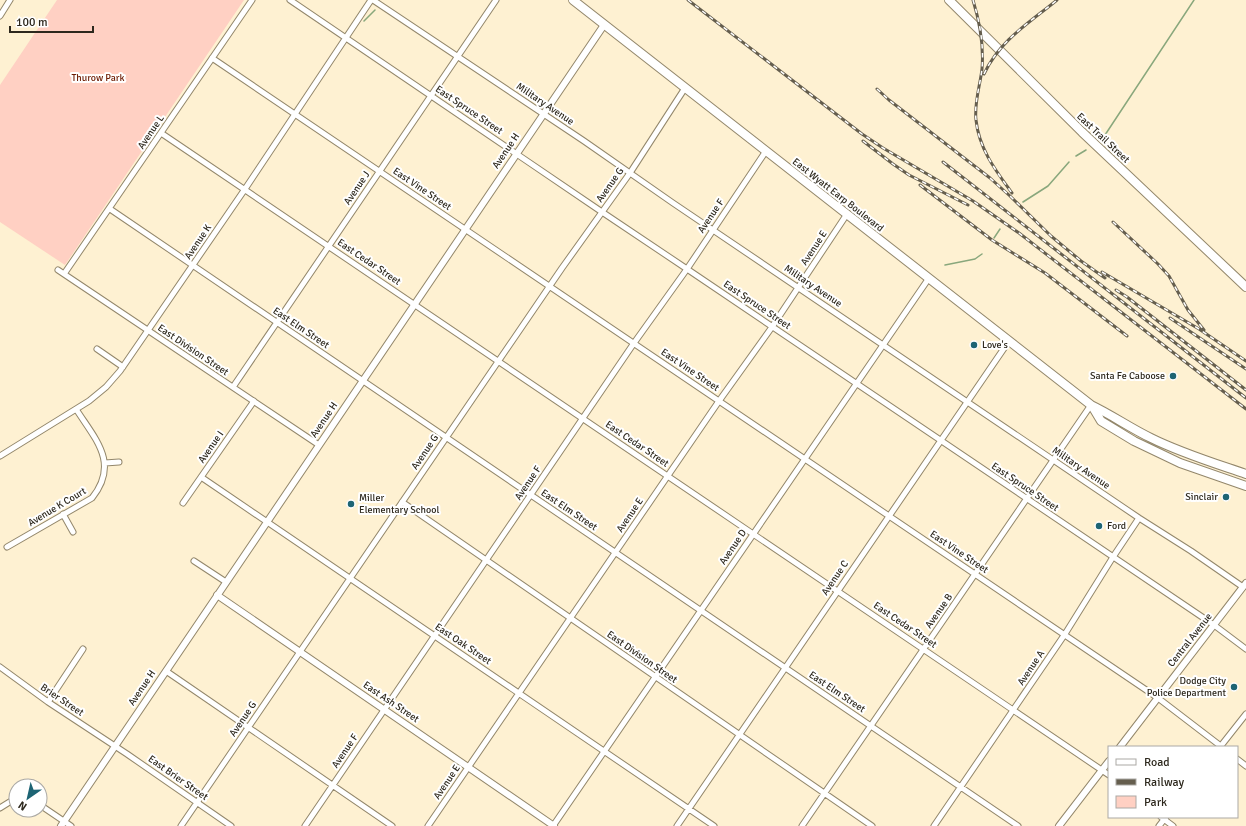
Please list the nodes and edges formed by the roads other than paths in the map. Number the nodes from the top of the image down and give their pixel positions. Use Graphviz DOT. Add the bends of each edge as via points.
graph roads {
  1 [pos="10,0"];
  2 [pos="252,0"];
  3 [pos="290,0"];
  4 [pos="372,0"];
  5 [pos="496,0"];
  6 [pos="572,0"];
  7 [pos="949,0"];
  8 [pos="0,16"];
  9 [pos="604,25"];
  10 [pos="346,38"];
  11 [pos="457,56"];
  12 [pos="212,58"];
  13 [pos="685,88"];
  14 [pos="431,96"];
  15 [pos="295,114"];
  16 [pos="543,114"];
  17 [pos="161,133"];
  18 [pos="766,151"];
  19 [pos="517,154"];
  20 [pos="379,171"];
  21 [pos="630,173"];
  22 [pos="245,189"];
  23 [pos="110,209"];
  24 [pos="602,212"];
  25 [pos="847,214"];
  26 [pos="465,229"];
  27 [pos="713,230"];
  28 [pos="329,246"];
  29 [pos="193,265"];
  30 [pos="687,269"];
  31 [pos="58,270"];
  32 [pos="64,274"];
  33 [pos="928,278"];
  34 [pos="549,286"];
  35 [pos="799,287"];
  36 [pos="1246,287"];
  37 [pos="415,304"];
  38 [pos="277,322"];
  39 [pos="772,327"];
  40 [pos="148,330"];
  41 [pos="1009,341"];
  42 [pos="634,344"];
  43 [pos="883,344"];
  44 [pos="97,349"];
  45 [pos="498,361"];
  46 [pos="123,367"];
  47 [pos="363,381"];
  48 [pos="856,384"];
  49 [pos="233,387"];
  50 [pos="254,401"];
  51 [pos="719,401"];
  52 [pos="968,402"];
  53 [pos="1091,405"];
  54 [pos="76,409"];
  55 [pos="583,418"];
  56 [pos="446,437"];
  57 [pos="941,441"];
  58 [pos="319,445"];
  59 [pos="0,456"];
  60 [pos="805,459"];
  61 [pos="1054,460"];
  62 [pos="119,462"];
  63 [pos="105,463"];
  64 [pos="1246,474"];
  65 [pos="668,476"];
  66 [pos="201,477"];
  67 [pos="1246,486"];
  68 [pos="531,495"];
  69 [pos="1027,499"];
  70 [pos="402,502"];
  71 [pos="183,503"];
  72 [pos="63,514"];
  73 [pos="889,516"];
  74 [pos="1139,518"];
  75 [pos="267,522"];
  76 [pos="73,532"];
  77 [pos="754,534"];
  78 [pos="7,547"];
  79 [pos="616,552"];
  80 [pos="1113,557"];
  81 [pos="486,560"];
  82 [pos="194,561"];
  83 [pos="975,574"];
  84 [pos="350,578"];
  85 [pos="226,582"];
  86 [pos="1244,585"];
  87 [pos="838,591"];
  88 [pos="217,595"];
  89 [pos="701,610"];
  90 [pos="570,618"];
  91 [pos="1214,625"];
  92 [pos="1065,634"];
  93 [pos="435,636"];
  94 [pos="82,649"];
  95 [pos="924,649"];
  96 [pos="1246,649"];
  97 [pos="300,652"];
  98 [pos="0,667"];
  99 [pos="785,668"];
  100 [pos="166,671"];
  101 [pos="655,677"];
  102 [pos="519,693"];
  103 [pos="1158,698"];
  104 [pos="48,702"];
  105 [pos="1014,709"];
  106 [pos="384,710"];
  107 [pos="1246,714"];
  108 [pos="871,726"];
  109 [pos="248,728"];
  110 [pos="739,735"];
  111 [pos="115,746"];
  112 [pos="1121,746"];
  113 [pos="1220,746"];
  114 [pos="1222,746"];
  115 [pos="604,751"];
  116 [pos="1238,760"];
  117 [pos="1108,762"];
  118 [pos="1246,766"];
  119 [pos="468,767"];
  120 [pos="1102,770"];
  121 [pos="1108,774"];
  122 [pos="333,785"];
  123 [pos="961,787"];
  124 [pos="824,793"];
  125 [pos="197,802"];
  126 [pos="689,809"];
  127 [pos="48,812"];
  128 [pos="1164,818"];
  129 [pos="62,824"];
  130 [pos="70,826"];
  131 [pos="181,826"];
  132 [pos="231,826"];
  133 [pos="305,826"];
  134 [pos="392,826"];
  135 [pos="428,826"];
  136 [pos="554,826"];
  137 [pos="677,826"];
  138 [pos="714,826"];
  139 [pos="802,826"];
  140 [pos="872,826"];
  141 [pos="934,826"];
  142 [pos="1018,826"];
  143 [pos="1059,826"];
  144 [pos="1159,826"];
  145 [pos="1173,826"];
  1 -- 8 [label="street"];
  2 -- 12 [label="street, Avenue L"];
  3 -- 10 [label="street, East Spruce Street"];
  4 -- 10 [label="street, Avenue K"];
  4 -- 11 [label="street, Military Avenue"];
  5 -- 11 [label="street, Avenue J"];
  6 -- 9 [label="main road, East Wyatt Earp Boulevard"];
  7 -- 36 [label="main road, East Trail Street" via="1082,132"];
  9 -- 13 [label="main road, East Wyatt Earp Boulevard"];
  9 -- 16 [label="street, Avenue H"];
  10 -- 14 [label="street, East Spruce Street"];
  10 -- 15 [label="street, Avenue K"];
  11 -- 14 [label="street, Avenue J"];
  11 -- 16 [label="street, Military Avenue"];
  12 -- 15 [label="street, East Vine Street"];
  12 -- 17 [label="street, Avenue L"];
  13 -- 18 [label="main road, East Wyatt Earp Boulevard"];
  13 -- 21 [label="street, Avenue G"];
  14 -- 19 [label="street, East Spruce Street"];
  14 -- 20 [label="street, Avenue J"];
  15 -- 20 [label="street, East Vine Street"];
  15 -- 22 [label="street, Avenue K"];
  16 -- 19 [label="street, Avenue H"];
  16 -- 21 [label="street, Military Avenue"];
  17 -- 22 [label="street, East Cedar Street"];
  17 -- 23 [label="street, Avenue L"];
  18 -- 25 [label="main road, East Wyatt Earp Boulevard"];
  18 -- 27 [label="street, Avenue F"];
  19 -- 24 [label="street, East Spruce Street"];
  19 -- 26 [label="street, Avenue H"];
  20 -- 26 [label="street, East Vine Street"];
  20 -- 28 [label="street, Avenue J"];
  21 -- 24 [label="street, Avenue G"];
  21 -- 27 [label="street, Military Avenue"];
  22 -- 28 [label="street, East Cedar Street"];
  22 -- 29 [label="street, Avenue K"];
  23 -- 29 [label="street, East Elm Street"];
  23 -- 32 [label="street, Avenue L"];
  24 -- 30 [label="street, East Spruce Street"];
  24 -- 34 [label="street, Avenue G"];
  25 -- 33 [label="main road, East Wyatt Earp Boulevard"];
  25 -- 35 [label="street, Avenue E"];
  26 -- 34 [label="street, East Vine Street"];
  26 -- 37 [label="street, Avenue H"];
  27 -- 30 [label="street, Avenue F"];
  27 -- 35 [label="street, Military Avenue"];
  28 -- 37 [label="street, East Cedar Street"];
  28 -- 38 [label="street, Avenue J"];
  29 -- 38 [label="street, East Elm Street"];
  29 -- 40 [label="street, Avenue K"];
  30 -- 39 [label="street, East Spruce Street"];
  30 -- 42 [label="street, Avenue F"];
  31 -- 32 [label="street, East Division Street"];
  32 -- 40 [label="street, East Division Street"];
  33 -- 41 [label="main road, East Wyatt Earp Boulevard"];
  33 -- 43 [label="street, Avenue D"];
  34 -- 42 [label="street, East Vine Street"];
  34 -- 45 [label="street, Avenue G"];
  35 -- 39 [label="street, Avenue E"];
  35 -- 43 [label="street, Military Avenue"];
  37 -- 45 [label="street, East Cedar Street"];
  37 -- 47 [label="street, Avenue H"];
  38 -- 47 [label="street, East Elm Street"];
  38 -- 49 [label="street, Avenue J"];
  39 -- 48 [label="street, East Spruce Street"];
  39 -- 51 [label="street, Avenue E"];
  40 -- 46 [label="street, Avenue K"];
  40 -- 49 [label="street, East Division Street"];
  41 -- 52 [label="street, Avenue C"];
  41 -- 53 [label="main road, East Wyatt Earp Boulevard"];
  42 -- 51 [label="street, East Vine Street"];
  42 -- 55 [label="street, Avenue F"];
  43 -- 48 [label="street, Avenue D"];
  43 -- 52 [label="street, Military Avenue"];
  44 -- 46 [label="street"];
  45 -- 55 [label="street, East Cedar Street"];
  45 -- 56 [label="street, Avenue G"];
  46 -- 54 [label="street, Avenue K" via="106,387"];
  47 -- 56 [label="street, East Elm Street"];
  47 -- 58 [label="street, Avenue H"];
  48 -- 57 [label="street, East Spruce Street"];
  48 -- 60 [label="street, Avenue D"];
  49 -- 50 [label="street, East Division Street"];
  50 -- 58 [label="street, East Division Street"];
  50 -- 66 [label="street, Avenue I"];
  51 -- 60 [label="street, East Vine Street"];
  51 -- 65 [label="street, Avenue E"];
  52 -- 57 [label="street, Avenue C"];
  52 -- 61 [label="street, Military Avenue"];
  53 -- 61 [label="street, Avenue B"];
  53 -- 64 [label="main road, East Wyatt Earp Boulevard" via="1132,429 1173,448"];
  53 -- 67 [label="main road, East Wyatt Earp Boulevard" via="1102,421 1134,441 1180,463"];
  54 -- 59 [label="street, Avenue K"];
  54 -- 63 [label="street" via="99,446"];
  55 -- 65 [label="street, East Cedar Street"];
  55 -- 68 [label="street, Avenue F"];
  56 -- 68 [label="street, East Elm Street"];
  56 -- 70 [label="street, Avenue G"];
  57 -- 69 [label="street, East Spruce Street"];
  57 -- 73 [label="street, Avenue C"];
  58 -- 75 [label="street, Avenue H"];
  60 -- 73 [label="street, East Vine Street"];
  60 -- 77 [label="street, Avenue D"];
  61 -- 69 [label="street, Avenue B"];
  61 -- 74 [label="street, Military Avenue"];
  62 -- 63 [label="street"];
  63 -- 72 [label="street, Avenue K Court" via="105,473 92,498"];
  65 -- 77 [label="street, East Cedar Street"];
  65 -- 79 [label="street, Avenue E"];
  66 -- 71 [label="street, Avenue I"];
  66 -- 75 [label="street, East Oak Street"];
  68 -- 79 [label="street, East Elm Street"];
  68 -- 81 [label="street, Avenue F"];
  69 -- 80 [label="street, East Spruce Street"];
  69 -- 83 [label="street, Avenue B"];
  70 -- 81 [label="street, East Division Street"];
  70 -- 84 [label="street, Avenue G"];
  72 -- 76 [label="street"];
  72 -- 78 [label="street, Avenue K Court"];
  73 -- 83 [label="street, East Vine Street"];
  73 -- 87 [label="street, Avenue C"];
  74 -- 80 [label="street, Avenue A"];
  74 -- 86 [label="street, Military Avenue"];
  75 -- 84 [label="street, East Oak Street"];
  75 -- 85 [label="street, Avenue H"];
  77 -- 87 [label="street, East Cedar Street"];
  77 -- 89 [label="street, Avenue D"];
  79 -- 89 [label="street, East Elm Street"];
  79 -- 90 [label="street, Avenue E"];
  80 -- 91 [label="street, East Spruce Street"];
  80 -- 92 [label="street, Avenue A"];
  81 -- 90 [label="street, East Division Street"];
  81 -- 93 [label="street, Avenue F"];
  82 -- 85 [label="street"];
  83 -- 92 [label="street, East Vine Street"];
  83 -- 95 [label="street, Avenue B"];
  84 -- 93 [label="street, East Oak Street"];
  84 -- 97 [label="street, Avenue G"];
  85 -- 88 [label="street, Avenue H"];
  86 -- 91 [label="street, Central Avenue"];
  87 -- 95 [label="street, East Cedar Street"];
  87 -- 99 [label="street, Avenue C"];
  88 -- 97 [label="street, East Ash Street"];
  88 -- 100 [label="street, Avenue H"];
  89 -- 99 [label="street, East Elm Street"];
  89 -- 101 [label="street, Avenue D"];
  90 -- 101 [label="street, East Division Street"];
  90 -- 102 [label="street, Avenue E"];
  91 -- 96 [label="street, East Spruce Street"];
  91 -- 103 [label="street, Central Avenue"];
  92 -- 103 [label="street, East Vine Street"];
  92 -- 105 [label="street, Avenue A"];
  93 -- 102 [label="street, East Oak Street"];
  93 -- 106 [label="street, Avenue F"];
  94 -- 104 [label="street"];
  95 -- 105 [label="street, East Cedar Street"];
  95 -- 108 [label="street, Avenue B"];
  97 -- 106 [label="street, East Ash Street"];
  97 -- 109 [label="street, Avenue G"];
  98 -- 104 [label="street, Brier Street"];
  99 -- 108 [label="street, East Elm Street"];
  99 -- 110 [label="street, Avenue C"];
  100 -- 109 [label="street"];
  100 -- 111 [label="street, Avenue H"];
  101 -- 110 [label="street, East Division Street"];
  101 -- 115 [label="street, Avenue D"];
  102 -- 115 [label="street, East Oak Street"];
  102 -- 119 [label="street, Avenue E"];
  103 -- 112 [label="street, Central Avenue"];
  103 -- 113 [label="street, East Vine Street"];
  104 -- 111 [label="street, Brier Street"];
  105 -- 120 [label="street, East Cedar Street"];
  105 -- 123 [label="street, Avenue A"];
  106 -- 119 [label="street, East Ash Street"];
  106 -- 122 [label="street, Avenue F"];
  107 -- 114 [label="street"];
  108 -- 123 [label="street, East Elm Street"];
  108 -- 124 [label="street, Avenue B"];
  109 -- 122 [label="street"];
  109 -- 125 [label="street, Avenue G"];
  110 -- 124 [label="street, East Division Street"];
  110 -- 126 [label="street, Avenue C"];
  111 -- 125 [label="street, East Brier Street"];
  111 -- 129 [label="street, Avenue H"];
  115 -- 126 [label="street, East Oak Street"];
  115 -- 136 [label="street, Avenue D"];
  116 -- 118 [label="street"];
  117 -- 120 [label="street"];
  119 -- 135 [label="street, Avenue E"];
  119 -- 136 [label="street, East Ash Street"];
  120 -- 121 [label="street, East Cedar Street"];
  120 -- 143 [label="street"];
  122 -- 133 [label="street, Avenue F"];
  122 -- 134 [label="street"];
  123 -- 141 [label="street, Avenue A"];
  123 -- 142 [label="street, East Elm Street"];
  124 -- 139 [label="street, Avenue B"];
  124 -- 140 [label="street, East Division Street"];
  125 -- 131 [label="street, Avenue G"];
  125 -- 132 [label="street, East Brier Street"];
  126 -- 137 [label="street, Avenue C"];
  126 -- 138 [label="street, East Oak Street"];
  127 -- 129 [label="street"];
  128 -- 144 [label="street"];
  128 -- 145 [label="street"];
  129 -- 130 [label="street"];
}
